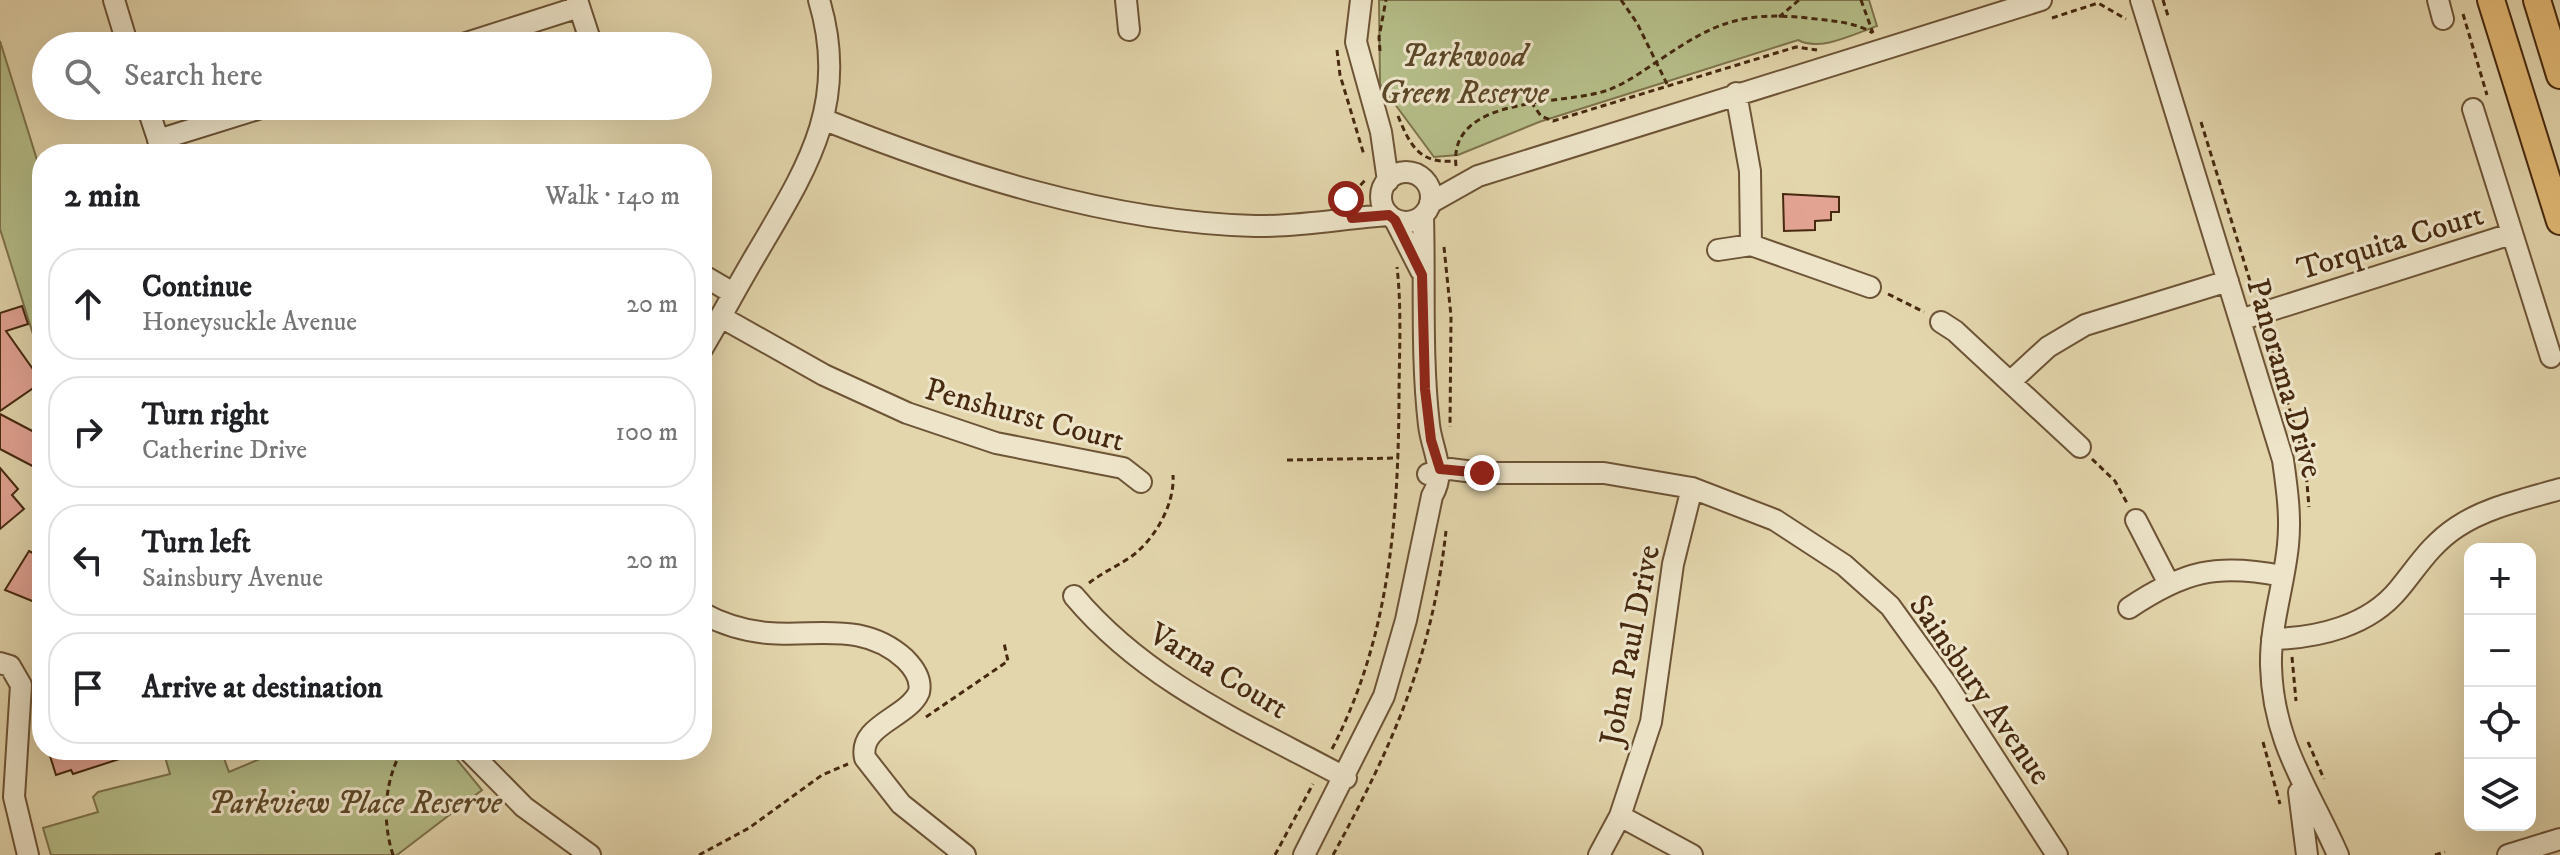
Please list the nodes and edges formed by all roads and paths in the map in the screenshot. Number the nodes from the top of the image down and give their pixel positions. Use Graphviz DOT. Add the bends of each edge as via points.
graph roads {
  1 [pos="114,0"];
  2 [pos="819,0"];
  3 [pos="1126,0"];
  4 [pos="1361,0"];
  5 [pos="1386,0"];
  6 [pos="1799,0"];
  7 [pos="1861,0"];
  8 [pos="2141,0"];
  9 [pos="2491,0"];
  10 [pos="2537,0"];
  11 [pos="1620,1"];
  12 [pos="578,4"];
  13 [pos="2042,10"];
  14 [pos="1779,17"];
  15 [pos="2127,19"];
  16 [pos="1129,30"];
  17 [pos="124,32"];
  18 [pos="497,32"];
  19 [pos="587,32"];
  20 [pos="1381,59"];
  21 [pos="1656,62"];
  22 [pos="2560,75"];
  23 [pos="1668,86"];
  24 [pos="1736,93"];
  25 [pos="1394,106"];
  26 [pos="2473,109"];
  27 [pos="151,120"];
  28 [pos="230,120"];
  29 [pos="825,120"];
  30 [pos="159,144"];
  31 [pos="168,144"];
  32 [pos="1388,152"];
  33 [pos="1464,172"];
  34 [pos="1418,177"];
  35 [pos="1384,198"];
  36 [pos="1427,209"];
  37 [pos="1342,216"];
  38 [pos="2560,221"];
  39 [pos="2511,234"];
  40 [pos="1751,245"];
  41 [pos="1427,248"];
  42 [pos="1718,250"];
  43 [pos="712,281"];
  44 [pos="2228,281"];
  45 [pos="1870,287"];
  46 [pos="733,293"];
  47 [pos="721,317"];
  48 [pos="2240,320"];
  49 [pos="1941,322"];
  50 [pos="712,332"];
  51 [pos="2551,357"];
  52 [pos="2010,382"];
  53 [pos="2080,447"];
  54 [pos="1399,458"];
  55 [pos="1287,460"];
  56 [pos="1436,473"];
  57 [pos="1173,475"];
  58 [pos="1141,482"];
  59 [pos="1692,488"];
  60 [pos="2560,489"];
  61 [pos="2136,520"];
  62 [pos="2282,576"];
  63 [pos="2168,582"];
  64 [pos="1074,596"];
  65 [pos="2129,608"];
  66 [pos="712,617"];
  67 [pos="2273,631"];
  68 [pos="1004,643"];
  69 [pos="0,663"];
  70 [pos="914,724"];
  71 [pos="2261,733"];
  72 [pos="865,758"];
  73 [pos="398,760"];
  74 [pos="478,760"];
  75 [pos="1322,766"];
  76 [pos="1346,778"];
  77 [pos="2298,780"];
  78 [pos="2281,809"];
  79 [pos="1620,816"];
  80 [pos="2560,839"];
  81 [pos="2445,852"];
  82 [pos="28,855"];
  83 [pos="393,855"];
  84 [pos="590,855"];
  85 [pos="699,855"];
  86 [pos="965,855"];
  87 [pos="1275,855"];
  88 [pos="1304,855"];
  89 [pos="1599,855"];
  90 [pos="1692,855"];
  91 [pos="2057,855"];
  92 [pos="2307,855"];
  93 [pos="2338,855"];
  94 [pos="2435,855"];
  95 [pos="2508,855"];
  1 -- 17 [label="street"];
  2 -- 29 [label="street" via="829,69"];
  3 -- 16 [label="street"];
  4 -- 32 [label="street" via="1356,42"];
  5 -- 20 [label="path"];
  6 -- 14 [label="path"];
  7 -- 14 [label="path" via="1873,33 1856,23"];
  8 -- 44 [label="street, Panorama Drive"];
  9 -- 38 [label="main road"];
  10 -- 22 [label="main road"];
  11 -- 21 [label="path"];
  12 -- 18 [label="street"];
  12 -- 19 [label="street"];
  13 -- 15 [label="path" via="2098,3"];
  13 -- 24 [label="street"];
  14 -- 21 [label="path" via="1717,24"];
  21 -- 23 [label="path"];
  21 -- 33 [label="path" via="1587,97 1524,103 1486,116 1455,150"];
  24 -- 33 [label="street"];
  24 -- 40 [label="street" via="1750,171"];
  25 -- 32 [label="path"];
  26 -- 39 [label="street, Torquita Court"];
  27 -- 30 [label="street"];
  28 -- 31 [label="street"];
  29 -- 37 [label="street" via="1047,197 1198,222 1257,226"];
  29 -- 46 [label="street" via="800,180"];
  32 -- 33 [label="path"];
  32 -- 34 [label="street"];
  32 -- 35 [label="street"];
  33 -- 34 [label="street"];
  33 -- 36 [label="street"];
  34 -- 35 [label="street" via="1402,173"];
  34 -- 36 [label="street"];
  35 -- 36 [label="street" via="1410,222"];
  35 -- 37 [label="street"];
  35 -- 37 [label="path" via="1362,187 1347,196"];
  35 -- 41 [label="street"];
  36 -- 41 [label="street"];
  39 -- 48 [label="street, Torquita Court"];
  39 -- 51 [label="street, Torquita Court"];
  40 -- 42 [label="street"];
  40 -- 45 [label="street"];
  41 -- 54 [label="path" via="1394,256"];
  41 -- 56 [label="street" via="1422,275 1425,389"];
  43 -- 46 [label="street"];
  44 -- 48 [label="street, Panorama Drive"];
  44 -- 52 [label="street" via="2085,325 2048,347"];
  45 -- 49 [label="path"];
  46 -- 47 [label="street"];
  47 -- 50 [label="street"];
  47 -- 58 [label="street, Penshurst Court" via="824,375 907,413 996,443 1123,468"];
  48 -- 62 [label="street, Panorama Drive" via="2283,460 2290,507"];
  49 -- 52 [label="street"];
  52 -- 53 [label="street"];
  53 -- 61 [label="path" via="2115,481"];
  54 -- 55 [label="path"];
  54 -- 75 [label="path" via="1395,537 1377,631 1345,723"];
  56 -- 59 [label="street, Sainsbury Avenue" via="1604,473"];
  56 -- 76 [label="street" via="1406,620 1384,696"];
  57 -- 64 [label="path" via="1170,502 1150,537"];
  59 -- 79 [label="street, John Paul Drive" via="1673,564 1651,722"];
  59 -- 91 [label="street, Sainsbury Avenue" via="1775,520 1844,565 1890,606"];
  60 -- 67 [label="street" via="2459,525 2422,556 2390,598 2361,619 2306,637"];
  61 -- 63 [label="street"];
  62 -- 63 [label="street" via="2222,569"];
  62 -- 67 [label="street, Panorama Drive"];
  63 -- 65 [label="street"];
  64 -- 75 [label="street, Varna Court" via="1098,624 1162,678"];
  66 -- 72 [label="street" via="766,633 857,633 898,654 917,674 919,692 910,707 873,732"];
  67 -- 77 [label="street, Panorama Drive" via="2276,710"];
  68 -- 70 [label="path" via="1008,661"];
  69 -- 82 [label="street" via="10,666 21,685 14,797"];
  71 -- 78 [label="path"];
  72 -- 85 [label="path" via="822,775 749,828"];
  72 -- 86 [label="street" via="901,804"];
  73 -- 83 [label="path" via="388,786 386,833"];
  74 -- 84 [label="street" via="524,807"];
  75 -- 76 [label="street, Varna Court"];
  75 -- 87 [label="path"];
  76 -- 88 [label="street"];
  77 -- 92 [label="street, Panorama Drive"];
  77 -- 93 [label="street, Panorama Drive"];
  79 -- 89 [label="street, John Paul Drive"];
  79 -- 90 [label="street"];
  80 -- 95 [label="street"];
  81 -- 94 [label="path"];
}
